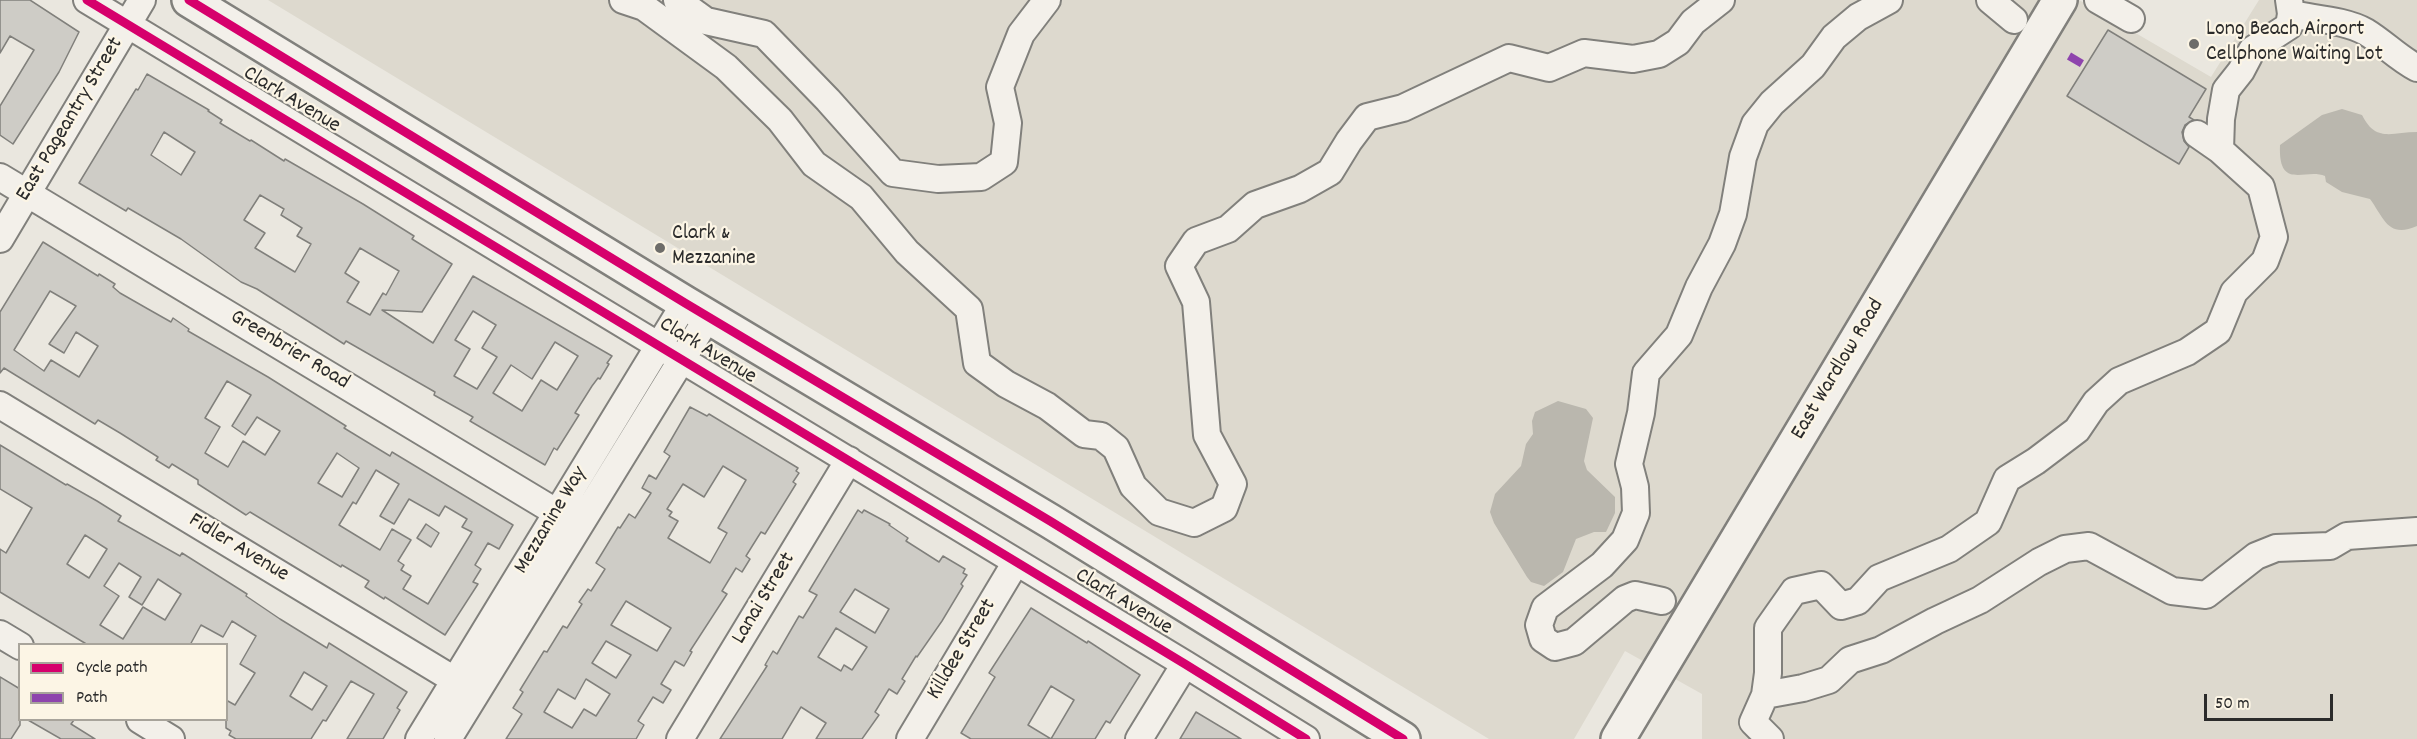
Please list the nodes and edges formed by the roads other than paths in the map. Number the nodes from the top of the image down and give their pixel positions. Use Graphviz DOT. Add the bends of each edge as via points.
graph roads {
  1 [pos="87,0"];
  2 [pos="142,0"];
  3 [pos="189,0"];
  4 [pos="622,0"];
  5 [pos="677,0"];
  6 [pos="1047,0"];
  7 [pos="1721,0"];
  8 [pos="1889,0"];
  9 [pos="1990,0"];
  10 [pos="2060,0"];
  11 [pos="2098,0"];
  12 [pos="2290,7"];
  13 [pos="2131,19"];
  14 [pos="2014,20"];
  15 [pos="128,25"];
  16 [pos="2417,68"];
  17 [pos="2197,134"];
  18 [pos="2220,150"];
  19 [pos="0,177"];
  20 [pos="28,194"];
  21 [pos="0,239"];
  22 [pos="696,310"];
  23 [pos="659,345"];
  24 [pos="683,360"];
  25 [pos="0,405"];
  26 [pos="849,460"];
  27 [pos="557,513"];
  28 [pos="579,526"];
  29 [pos="2417,531"];
  30 [pos="1016,562"];
  31 [pos="1662,601"];
  32 [pos="0,634"];
  33 [pos="18,645"];
  34 [pos="1185,664"];
  35 [pos="465,687"];
  36 [pos="1765,695"];
  37 [pos="142,721"];
  38 [pos="171,739"];
  39 [pos="419,739"];
  40 [pos="448,739"];
  41 [pos="680,739"];
  42 [pos="910,739"];
  43 [pos="1139,739"];
  44 [pos="1306,739"];
  45 [pos="1403,739"];
  46 [pos="1618,739"];
  47 [pos="1770,739"];
  1 -- 15 [label="street, Clark Avenue"];
  2 -- 15 [label="street, East Pageantry Street"];
  3 -- 22 [label="main road, Clark Avenue"];
  4 -- 7 [label="street" via="644,7 726,67 780,120 814,164 861,197 907,252 969,309 977,363 1084,434 1101,436 1116,448 1133,486 1159,512 1194,523 1224,508 1233,484 1207,435 1196,302 1179,266 1196,241 1228,229 1255,206 1300,189 1330,172 1367,117 1403,108 1509,58 1549,68 1584,53 1633,59 1659,54 1678,42 1693,22"];
  5 -- 6 [label="street" via="706,21 764,34 893,173 938,179 981,177 1004,162 1008,123 1000,87 1022,34"];
  8 -- 31 [label="street" via="1858,17 1834,37 1813,66 1755,124 1722,244 1679,335 1646,374 1629,464 1636,513 1625,540 1602,565 1545,608 1539,625 1543,639 1555,647 1574,642 1625,599 1635,595"];
  9 -- 14 [label="street"];
  10 -- 46 [label="main road, East Wardlow Road"];
  11 -- 13 [label="street"];
  12 -- 16 [label="street" via="2364,31"];
  12 -- 18 [label="street" via="2289,26 2252,50 2226,90"];
  15 -- 20 [label="street, East Pageantry Street"];
  15 -- 23 [label="street, Clark Avenue"];
  17 -- 18 [label="street"];
  18 -- 36 [label="street" via="2260,187 2274,237 2265,261 2234,292 2218,331 2187,352 2119,381 2096,402 2077,430 2007,478 1988,522 1949,549 1880,579 1858,602 1841,606 1821,585 1794,591 1768,628"];
  19 -- 20 [label="street, Greenbrier Road"];
  20 -- 21 [label="street, East Pageantry Street"];
  20 -- 27 [label="street, Greenbrier Road"];
  22 -- 23 [label="street, Mezzanine Way"];
  22 -- 24 [label="street, Mezzanine Way"];
  22 -- 45 [label="main road, Clark Avenue" via="1050,521"];
  23 -- 24 [label="street, Clark Avenue"];
  23 -- 27 [label="street, Mezzanine Way"];
  24 -- 26 [label="street, Clark Avenue"];
  24 -- 28 [label="street, Mezzanine Way"];
  25 -- 35 [label="street, Fidler Avenue"];
  26 -- 30 [label="street, Clark Avenue"];
  26 -- 41 [label="street, Lanai Street"];
  27 -- 28 [label="street, Greenbrier Road"];
  27 -- 35 [label="street, Mezzanine Way"];
  28 -- 35 [label="street, Mezzanine Way"];
  29 -- 36 [label="street" via="2347,536 2330,546 2276,548 2256,556 2206,595 2172,591 2089,546 2065,549 1980,600 1881,650 1850,660 1829,680"];
  30 -- 34 [label="street, Clark Avenue"];
  30 -- 42 [label="street, Killdee Street"];
  32 -- 33 [label="street"];
  34 -- 43 [label="street"];
  34 -- 44 [label="street, Clark Avenue"];
  35 -- 39 [label="street, Mezzanine Way"];
  35 -- 40 [label="street, Mezzanine Way"];
  36 -- 47 [label="street" via="1753,722"];
  37 -- 38 [label="street"];
}
